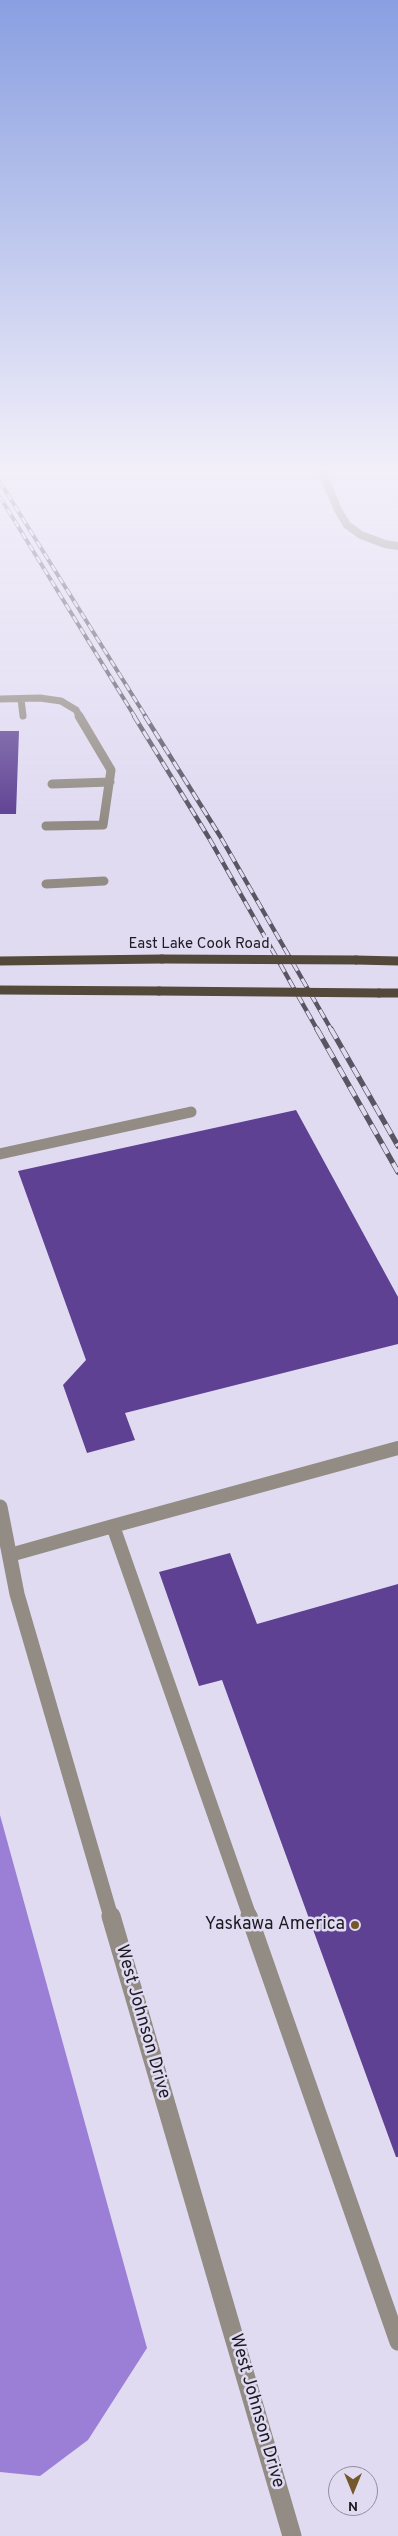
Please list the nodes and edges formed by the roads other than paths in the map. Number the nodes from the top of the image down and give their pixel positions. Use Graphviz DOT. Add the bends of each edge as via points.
graph roads {
  1 [pos="21,698"];
  2 [pos="0,699"];
  3 [pos="23,716"];
  4 [pos="110,782"];
  5 [pos="52,784"];
  6 [pos="46,826"];
  7 [pos="104,882"];
  8 [pos="46,884"];
  9 [pos="0,961"];
  10 [pos="398,961"];
  11 [pos="0,990"];
  12 [pos="398,993"];
  13 [pos="191,1112"];
  14 [pos="0,1154"];
  15 [pos="398,1448"];
  16 [pos="0,1507"];
  17 [pos="113,1526"];
  18 [pos="10,1555"];
  19 [pos="398,2342"];
  20 [pos="292,2536"];
  1 -- 2 [label="lane"];
  1 -- 3 [label="lane"];
  1 -- 4 [label="lane" via="61,701 76,710 111,770"];
  4 -- 5 [label="lane"];
  4 -- 6 [label="lane" via="103,825"];
  7 -- 8 [label="lane"];
  9 -- 10 [label="main road, East Lake Cook Road, bridge"];
  11 -- 12 [label="main road, bridge"];
  13 -- 14 [label="lane"];
  15 -- 17 [label="lane"];
  16 -- 18 [label="street, West Johnson Drive"];
  17 -- 18 [label="lane"];
  17 -- 19 [label="lane"];
  18 -- 20 [label="street, West Johnson Drive" via="17,1594"];
}
